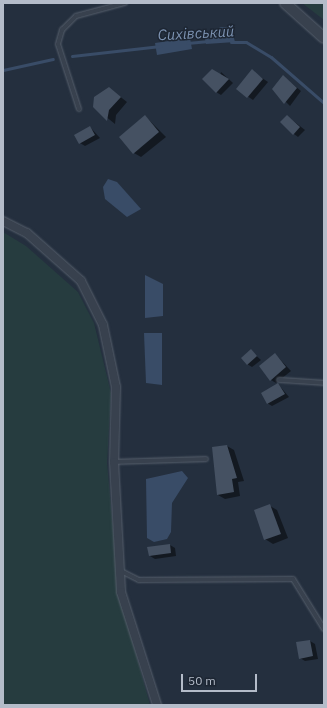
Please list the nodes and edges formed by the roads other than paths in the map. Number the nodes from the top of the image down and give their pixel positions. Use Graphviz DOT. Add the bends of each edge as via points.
graph roads {
  1 [pos="125,3"];
  2 [pos="285,3"];
  3 [pos="324,38"];
  4 [pos="79,108"];
  5 [pos="3,221"];
  6 [pos="279,380"];
  7 [pos="324,383"];
  8 [pos="206,459"];
  9 [pos="114,462"];
  10 [pos="121,571"];
  11 [pos="324,629"];
  12 [pos="158,705"];
  1 -- 4 [label="lane" via="76,16 62,30 58,44"];
  2 -- 3 [label="street"];
  5 -- 9 [label="street" via="27,233 81,281 92,301 103,325 116,387"];
  6 -- 7 [label="lane"];
  8 -- 9 [label="lane"];
  9 -- 10 [label="street"];
  10 -- 11 [label="lane" via="139,580 293,579"];
  10 -- 12 [label="street" via="121,592"];
}
